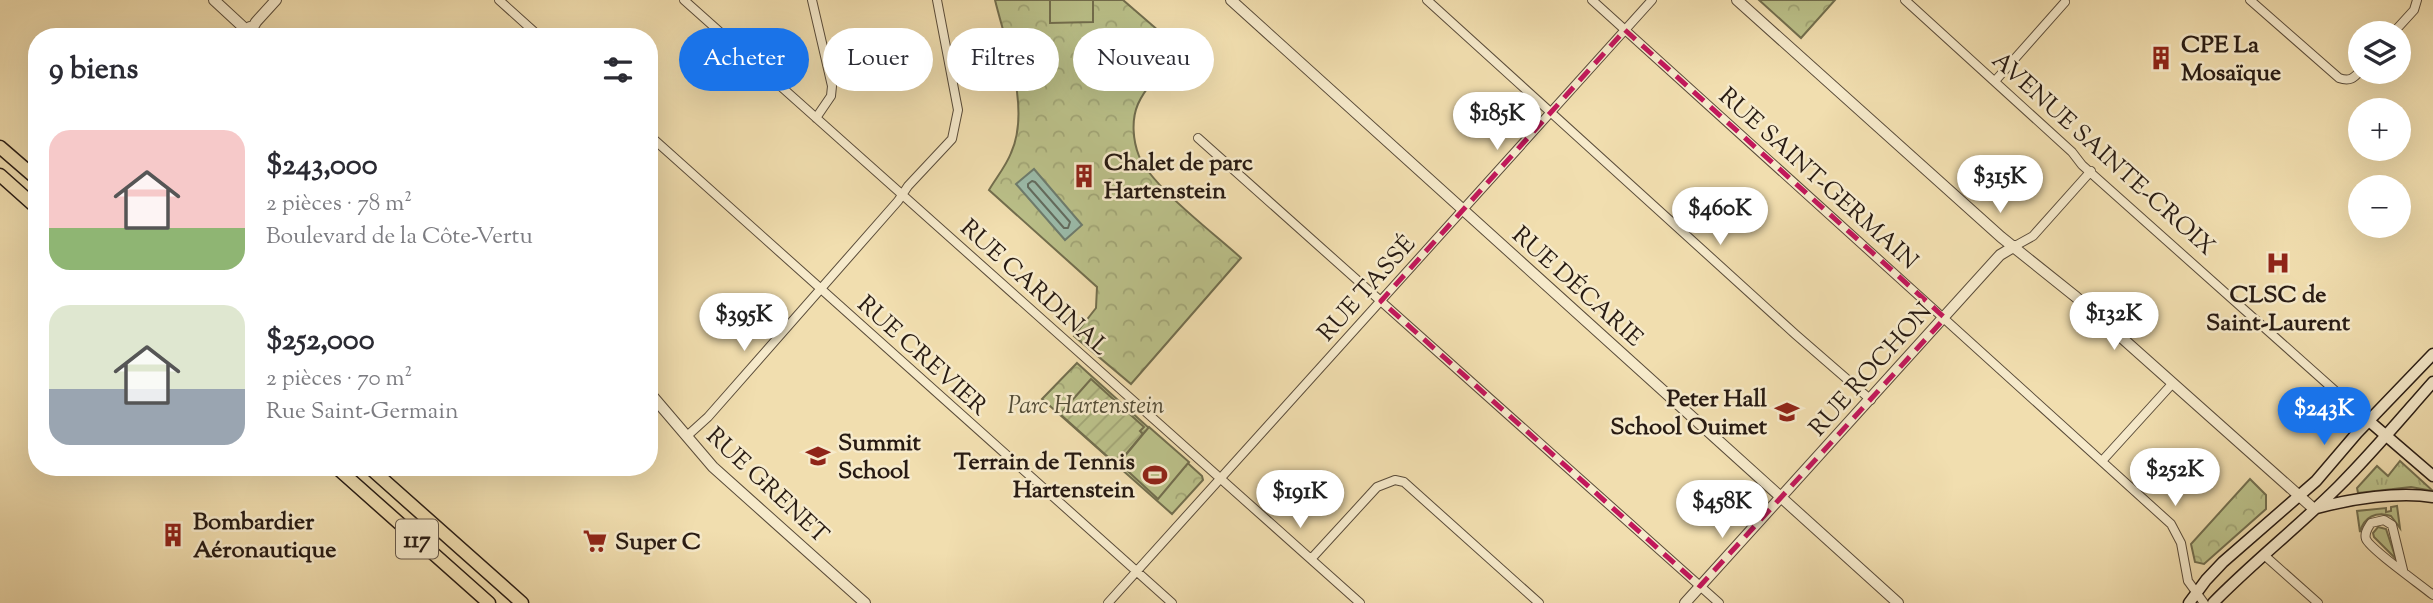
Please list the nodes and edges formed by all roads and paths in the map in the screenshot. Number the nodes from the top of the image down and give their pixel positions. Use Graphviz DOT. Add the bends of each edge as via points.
graph roads {
  1 [pos="214,0"];
  2 [pos="276,0"];
  3 [pos="499,0"];
  4 [pos="684,0"];
  5 [pos="811,0"];
  6 [pos="937,0"];
  7 [pos="1231,0"];
  8 [pos="1427,0"];
  9 [pos="1592,0"];
  10 [pos="1652,0"];
  11 [pos="1737,0"];
  12 [pos="1905,0"];
  13 [pos="2250,0"];
  14 [pos="2417,0"];
  15 [pos="2065,2"];
  16 [pos="2404,21"];
  17 [pos="243,28"];
  18 [pos="252,28"];
  19 [pos="530,28"];
  20 [pos="1625,30"];
  21 [pos="2348,80"];
  22 [pos="1995,81"];
  23 [pos="1551,112"];
  24 [pos="816,118"];
  25 [pos="1198,138"];
  26 [pos="658,143"];
  27 [pos="0,147"];
  28 [pos="28,171"];
  29 [pos="2091,171"];
  30 [pos="0,175"];
  31 [pos="902,195"];
  32 [pos="28,200"];
  33 [pos="1463,210"];
  34 [pos="2015,247"];
  35 [pos="821,289"];
  36 [pos="1381,301"];
  37 [pos="1945,318"];
  38 [pos="2433,354"];
  39 [pos="2433,382"];
  40 [pos="2172,384"];
  41 [pos="1871,400"];
  42 [pos="658,403"];
  43 [pos="2369,421"];
  44 [pos="2385,435"];
  45 [pos="687,436"];
  46 [pos="2102,461"];
  47 [pos="346,476"];
  48 [pos="379,476"];
  49 [pos="2433,476"];
  50 [pos="1221,479"];
  51 [pos="2300,496"];
  52 [pos="2433,497"];
  53 [pos="1782,498"];
  54 [pos="2314,509"];
  55 [pos="2264,555"];
  56 [pos="1311,559"];
  57 [pos="2403,570"];
  58 [pos="1137,571"];
  59 [pos="1700,586"];
  60 [pos="2433,595"];
  61 [pos="2192,598"];
  62 [pos="489,603"];
  63 [pos="522,603"];
  64 [pos="864,603"];
  65 [pos="1108,603"];
  66 [pos="1172,603"];
  67 [pos="1360,603"];
  68 [pos="1539,603"];
  69 [pos="1685,603"];
  70 [pos="1719,603"];
  71 [pos="1898,603"];
  72 [pos="2204,603"];
  73 [pos="2213,603"];
  74 [pos="2318,603"];
  1 -- 17 [label="street"];
  2 -- 18 [label="street"];
  3 -- 19 [label="street"];
  4 -- 24 [label="street, RUE CARDINAL"];
  5 -- 24 [label="street" via="832,86 831,96"];
  6 -- 31 [label="street" via="958,110 952,139"];
  7 -- 33 [label="street, RUE DÉCARIE"];
  8 -- 23 [label="street"];
  9 -- 20 [label="street, RUE SAINT-GERMAIN"];
  10 -- 20 [label="street, RUE TASSÉ"];
  11 -- 34 [label="street"];
  12 -- 22 [label="street, AVENUE SAINTE-CROIX"];
  13 -- 21 [label="street" via="2339,78"];
  14 -- 16 [label="street"];
  15 -- 22 [label="street"];
  20 -- 23 [label="street, RUE TASSÉ"];
  20 -- 37 [label="street, RUE SAINT-GERMAIN"];
  22 -- 29 [label="street, AVENUE SAINTE-CROIX"];
  23 -- 33 [label="street, RUE TASSÉ"];
  23 -- 41 [label="street"];
  24 -- 31 [label="street, RUE CARDINAL"];
  25 -- 36 [label="street"];
  26 -- 35 [label="street, RUE CREVIER"];
  27 -- 28 [label="main road"];
  29 -- 34 [label="street, RUE ROCHON" via="2033,236"];
  29 -- 43 [label="street, AVENUE SAINTE-CROIX"];
  30 -- 32 [label="main road"];
  31 -- 35 [label="street"];
  31 -- 50 [label="street, RUE CARDINAL"];
  33 -- 36 [label="street, RUE TASSÉ"];
  33 -- 53 [label="street, RUE DÉCARIE"];
  34 -- 37 [label="street, RUE ROCHON" via="2000,255"];
  34 -- 40 [label="street"];
  35 -- 45 [label="street"];
  35 -- 58 [label="street, RUE CREVIER"];
  36 -- 50 [label="street, RUE TASSÉ"];
  36 -- 59 [label="street"];
  37 -- 41 [label="street, RUE ROCHON"];
  37 -- 46 [label="street, RUE SAINT-GERMAIN"];
  38 -- 43 [label="main road"];
  39 -- 44 [label="main road"];
  40 -- 46 [label="street"];
  40 -- 51 [label="street"];
  41 -- 53 [label="street, RUE ROCHON"];
  42 -- 45 [label="street, RUE GRENET"];
  43 -- 44 [label="main road, AVENUE SAINTE-CROIX"];
  43 -- 51 [label="main road"];
  44 -- 49 [label="main road, AVENUE SAINTE-CROIX"];
  44 -- 54 [label="main road"];
  45 -- 64 [label="street, RUE GRENET" via="713,467"];
  46 -- 61 [label="street, RUE SAINT-GERMAIN" via="2171,524 2181,543"];
  47 -- 62 [label="main road, 117"];
  48 -- 63 [label="main road, 117"];
  50 -- 56 [label="street, RUE CARDINAL"];
  50 -- 58 [label="street, RUE TASSÉ"];
  51 -- 54 [label="street"];
  51 -- 61 [label="main road" via="2243,543"];
  52 -- 54 [label="main road" via="2343,501"];
  53 -- 59 [label="street, RUE ROCHON"];
  53 -- 71 [label="street, RUE DÉCARIE"];
  54 -- 55 [label="main road"];
  55 -- 73 [label="main road"];
  55 -- 74 [label="street"];
  56 -- 67 [label="street, RUE CARDINAL"];
  56 -- 68 [label="street" via="1377,487 1395,480 1404,482"];
  57 -- 57 [label="street" via="2392,525 2384,520 2371,523 2367,541"];
  57 -- 60 [label="street"];
  58 -- 65 [label="street, RUE TASSÉ"];
  58 -- 66 [label="street, RUE CREVIER"];
  59 -- 69 [label="street, RUE ROCHON"];
  59 -- 70 [label="street"];
  61 -- 72 [label="street, RUE SAINT-GERMAIN"];
}
